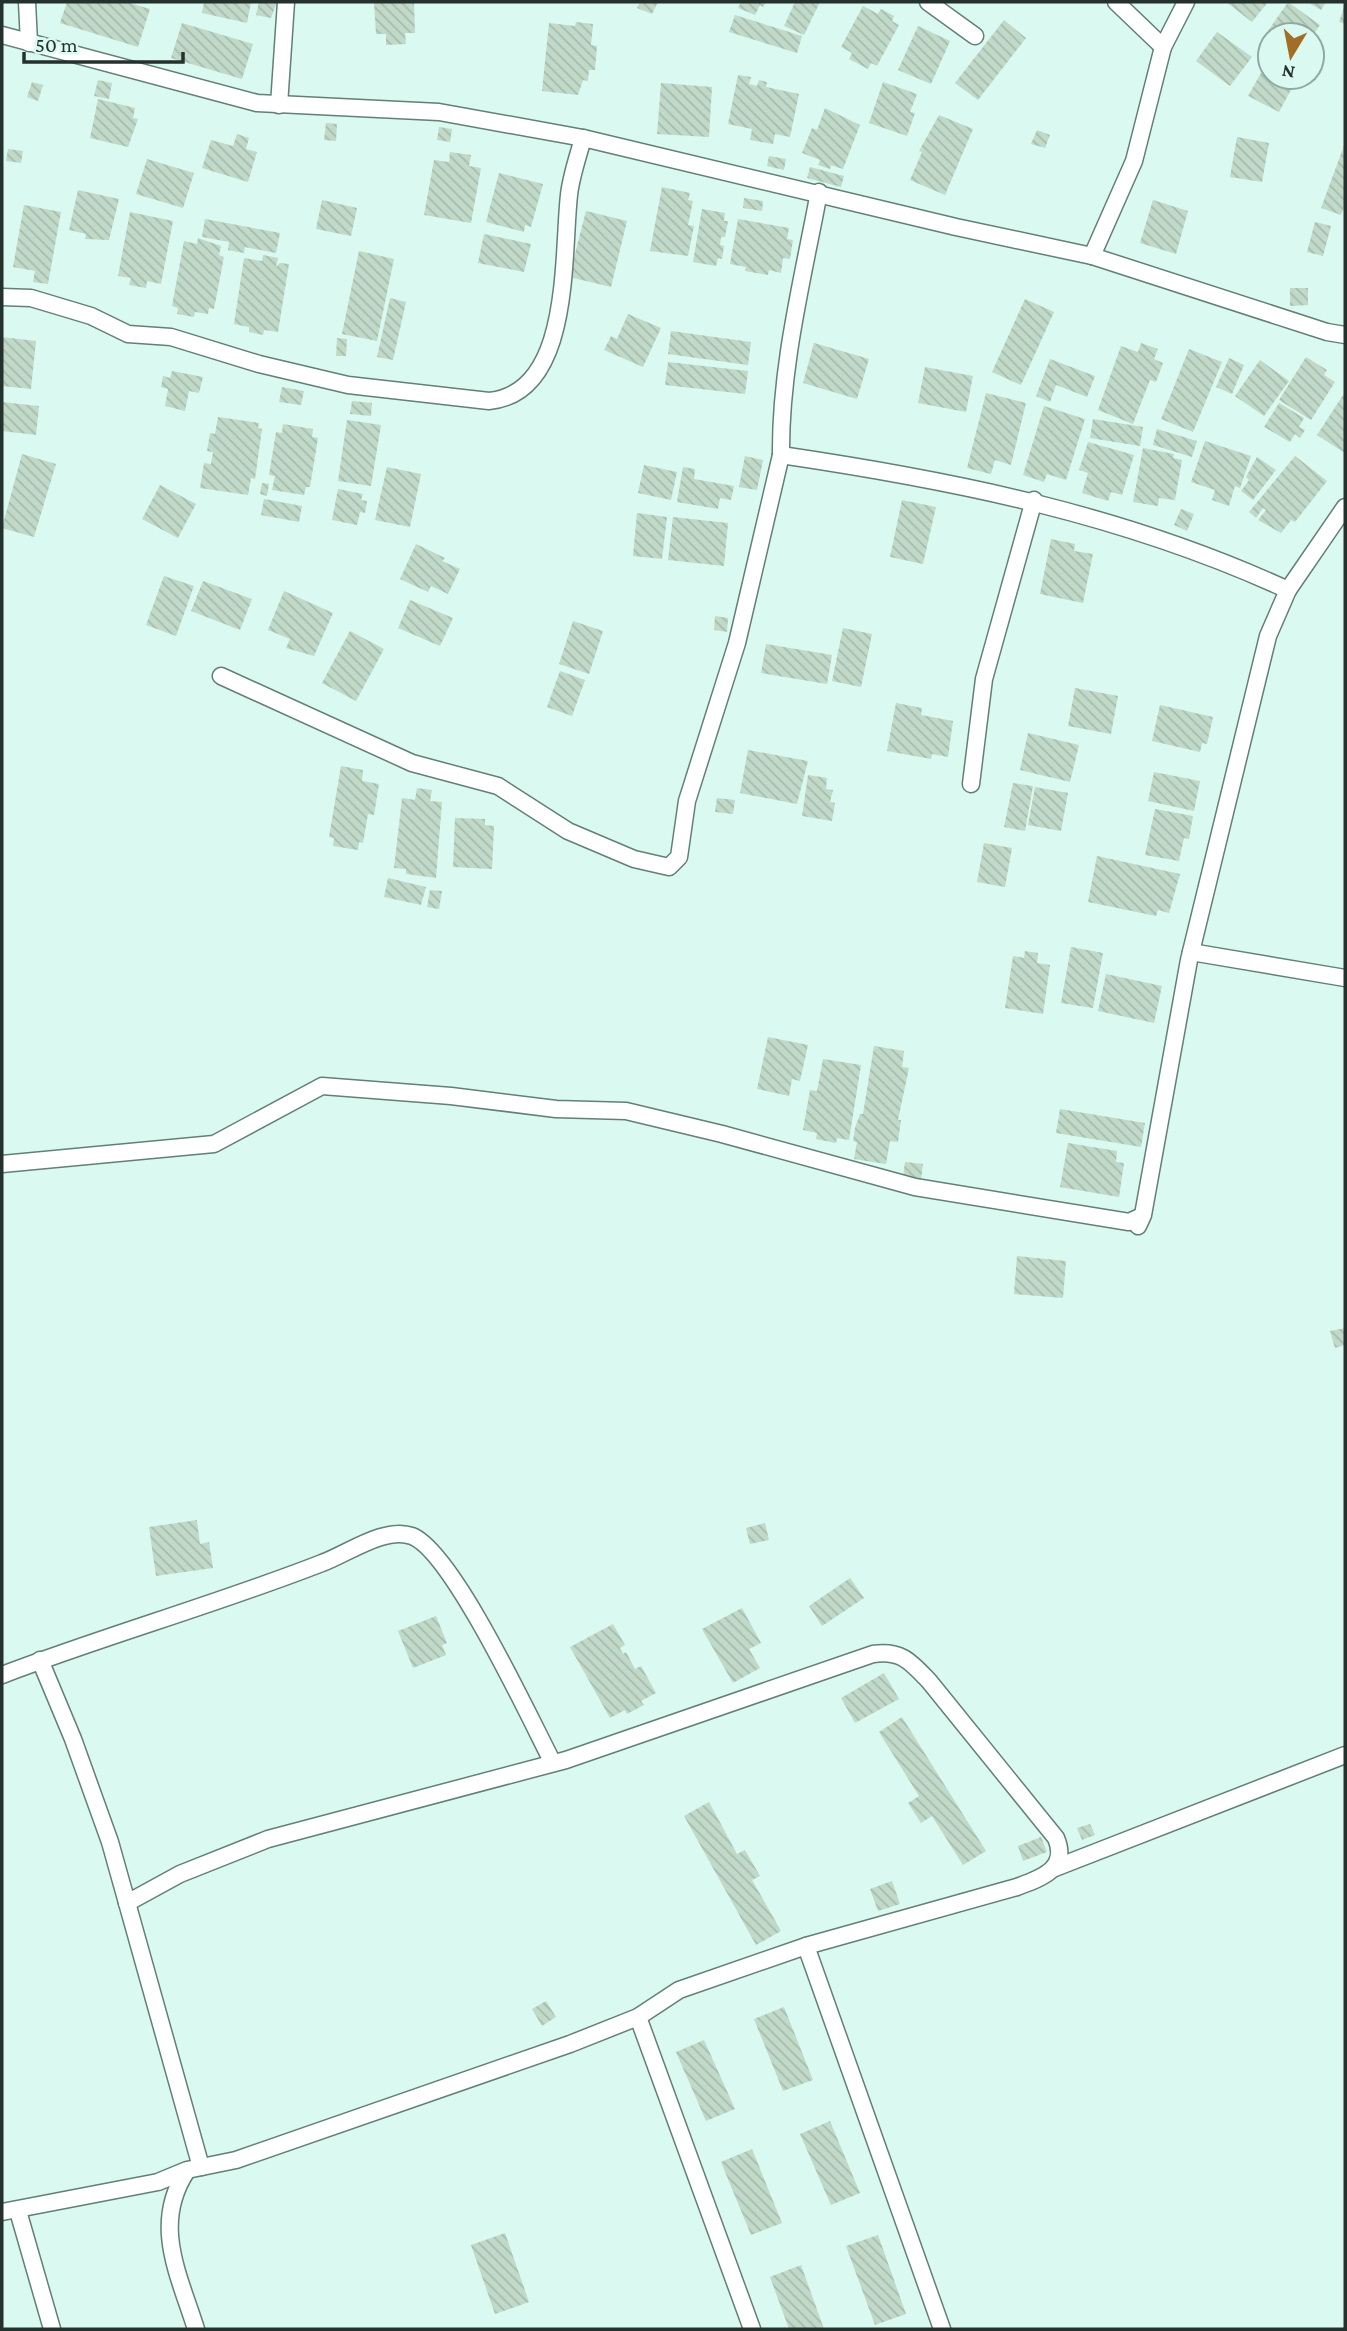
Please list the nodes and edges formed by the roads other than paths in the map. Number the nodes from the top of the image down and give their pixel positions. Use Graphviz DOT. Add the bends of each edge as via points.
graph roads {
  1 [pos="27,2"];
  2 [pos="286,2"];
  3 [pos="1116,2"];
  4 [pos="1186,2"];
  5 [pos="940,5"];
  6 [pos="2,35"];
  7 [pos="975,36"];
  8 [pos="29,43"];
  9 [pos="1163,47"];
  10 [pos="279,105"];
  11 [pos="583,138"];
  12 [pos="819,192"];
  13 [pos="1092,256"];
  14 [pos="2,297"];
  15 [pos="1345,335"];
  16 [pos="781,455"];
  17 [pos="1034,500"];
  18 [pos="1345,507"];
  19 [pos="1288,590"];
  20 [pos="220,676"];
  21 [pos="971,784"];
  22 [pos="1191,952"];
  23 [pos="1345,978"];
  24 [pos="2,1164"];
  25 [pos="40,1660"];
  26 [pos="2,1675"];
  27 [pos="1345,1755"];
  28 [pos="553,1763"];
  29 [pos="1055,1868"];
  30 [pos="127,1903"];
  31 [pos="806,1946"];
  32 [pos="638,2017"];
  33 [pos="194,2168"];
  34 [pos="10,2211"];
  35 [pos="52,2329"];
  36 [pos="196,2329"];
  37 [pos="752,2329"];
  38 [pos="942,2329"];
  1 -- 8 [label="street"];
  2 -- 10 [label="street"];
  3 -- 9 [label="street"];
  4 -- 9 [label="street"];
  5 -- 7 [label="street"];
  6 -- 8 [label="street"];
  8 -- 10 [label="street"];
  9 -- 13 [label="street" via="1134,160"];
  10 -- 11 [label="street" via="439,112"];
  11 -- 12 [label="street"];
  11 -- 14 [label="street" via="569,192 559,318 540,371 506,400 348,385 172,337 128,334 91,316 31,298"];
  12 -- 13 [label="street"];
  12 -- 16 [label="street" via="791,346"];
  13 -- 15 [label="street"];
  16 -- 17 [label="street"];
  16 -- 20 [label="street" via="737,643 687,801 679,857 669,867 634,859 568,831 498,786 412,763"];
  17 -- 19 [label="street" via="1143,532"];
  17 -- 21 [label="street" via="984,679"];
  18 -- 19 [label="street"];
  19 -- 22 [label="street" via="1268,636"];
  22 -- 23 [label="street"];
  22 -- 24 [label="street" via="1143,1214 1137,1230 1140,1217 1129,1223 915,1188 626,1111 556,1109 322,1086 214,1144"];
  25 -- 26 [label="street"];
  25 -- 28 [label="street" via="309,1569 389,1534 411,1536 442,1563 484,1630"];
  25 -- 30 [label="street" via="74,1739"];
  27 -- 29 [label="street"];
  28 -- 29 [label="street" via="890,1652 911,1661 929,1681 1056,1838 1060,1854"];
  28 -- 30 [label="street" via="268,1839 180,1874"];
  29 -- 31 [label="street" via="1017,1887"];
  30 -- 33 [label="street"];
  31 -- 32 [label="street" via="679,1990"];
  31 -- 38 [label="street"];
  32 -- 33 [label="street" via="299,2139"];
  32 -- 37 [label="street"];
  33 -- 34 [label="street" via="158,2182"];
  33 -- 36 [label="street" via="177,2187 169,2208 169,2228 170,2248"];
  34 -- 35 [label="street"];
}
